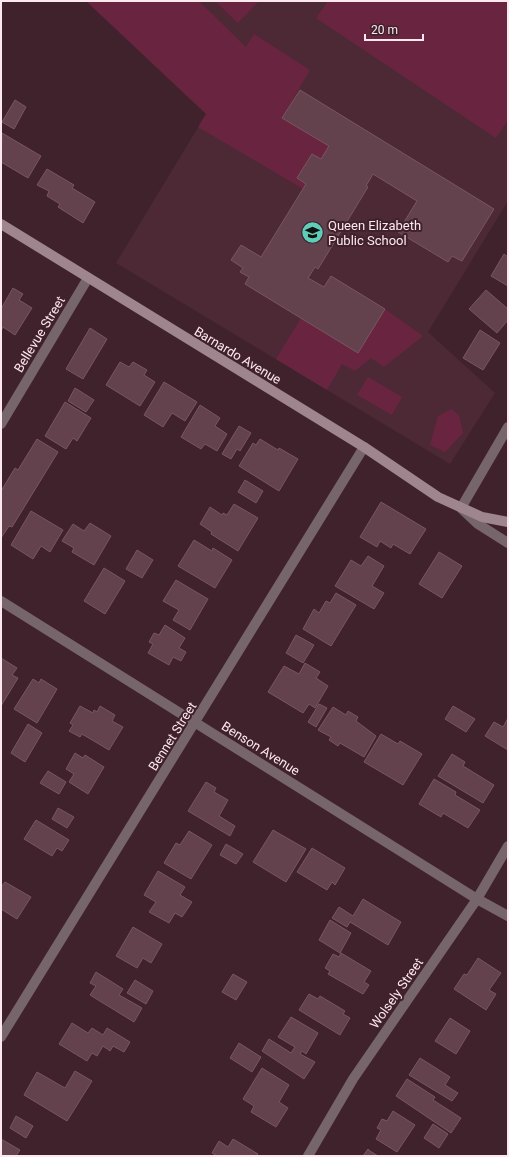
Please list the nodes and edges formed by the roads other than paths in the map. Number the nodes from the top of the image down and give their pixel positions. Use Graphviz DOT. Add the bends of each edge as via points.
graph roads {
  1 [pos="1,224"];
  2 [pos="88,278"];
  3 [pos="1,424"];
  4 [pos="508,427"];
  5 [pos="364,448"];
  6 [pos="461,508"];
  7 [pos="508,522"];
  8 [pos="508,543"];
  9 [pos="1,601"];
  10 [pos="195,722"];
  11 [pos="508,846"];
  12 [pos="477,899"];
  13 [pos="508,916"];
  14 [pos="1,1037"];
  15 [pos="308,1156"];
  1 -- 2 [label="street, Barnardo Avenue"];
  2 -- 3 [label="street, Bellevue Street"];
  2 -- 5 [label="street, Barnardo Avenue"];
  4 -- 6 [label="street"];
  5 -- 6 [label="street, Barnardo Avenue" via="438,497"];
  5 -- 10 [label="street, Bennet Street"];
  6 -- 7 [label="street, Barnardo Avenue" via="482,517"];
  6 -- 8 [label="street, Barnardo Avenue" via="478,524"];
  9 -- 10 [label="street, Benson Avenue"];
  10 -- 12 [label="street, Benson Avenue"];
  10 -- 14 [label="street, Bennet Street"];
  11 -- 12 [label="street, Wolsely Street"];
  12 -- 13 [label="street, Benson Avenue"];
  12 -- 15 [label="street, Wolsely Street" via="353,1079"];
}
